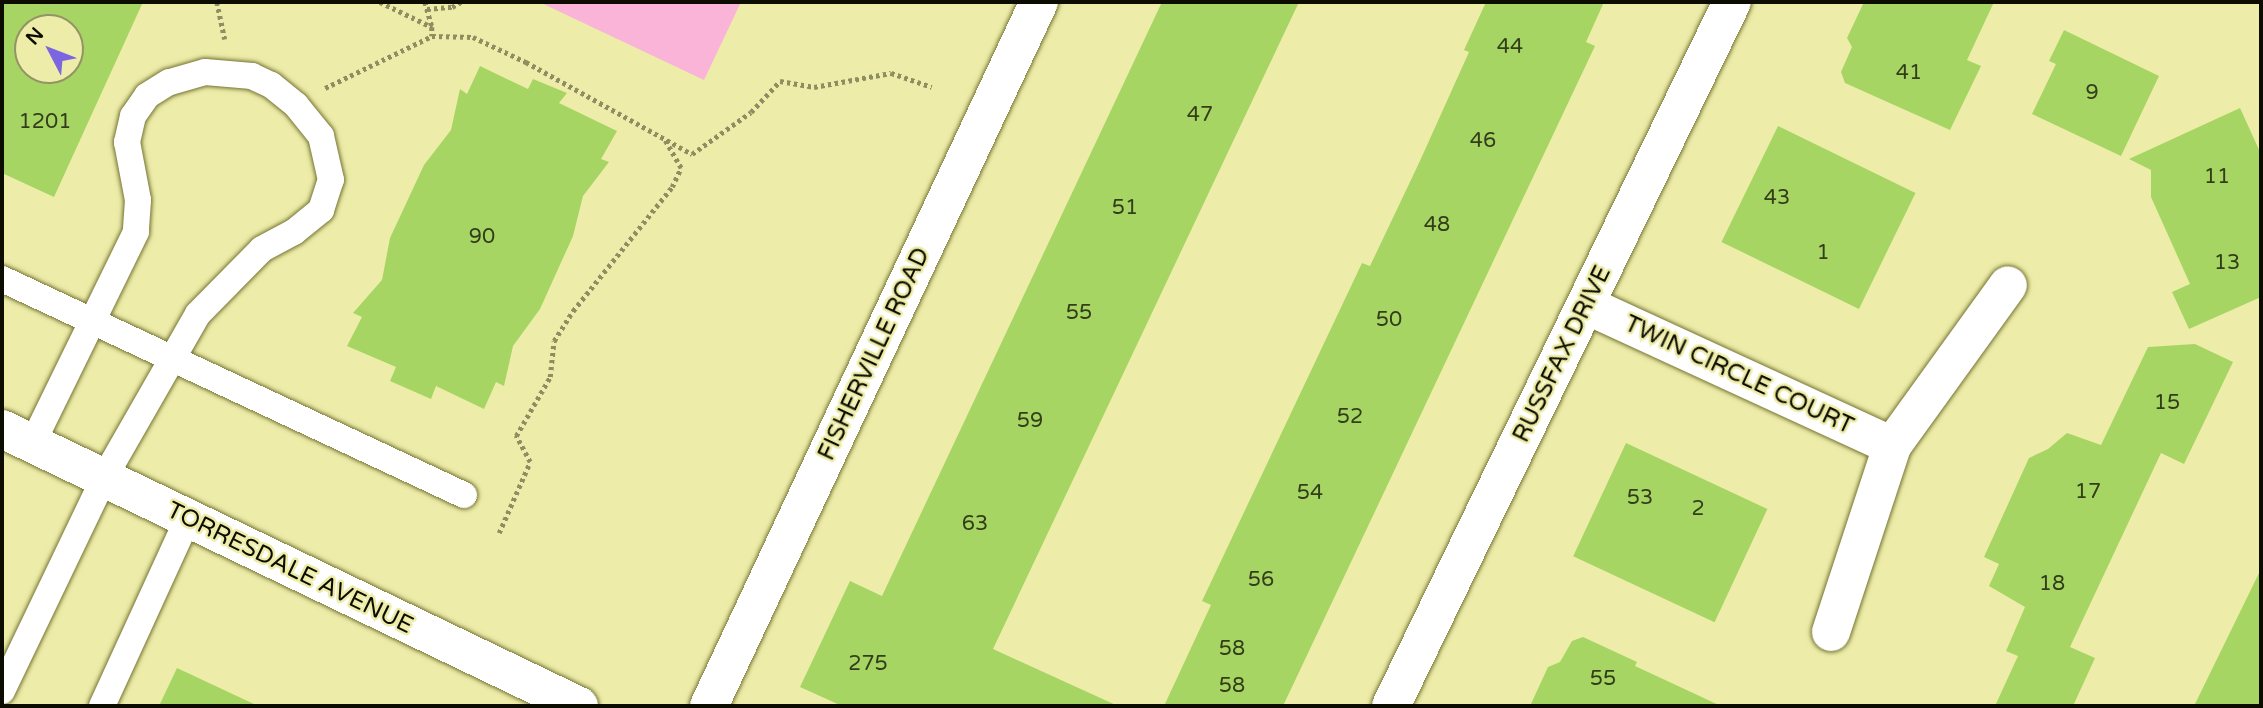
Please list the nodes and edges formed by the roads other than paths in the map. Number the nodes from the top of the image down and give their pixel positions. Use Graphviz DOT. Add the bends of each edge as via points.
graph roads {
  1 [pos="1039,2"];
  2 [pos="1732,2"];
  3 [pos="2,279"];
  4 [pos="2008,285"];
  5 [pos="1586,305"];
  6 [pos="96,321"];
  7 [pos="173,358"];
  8 [pos="17,436"];
  9 [pos="1892,446"];
  10 [pos="104,478"];
  11 [pos="464,495"];
  12 [pos="188,518"];
  13 [pos="1831,632"];
  14 [pos="2,691"];
  15 [pos="102,706"];
  16 [pos="579,706"];
  17 [pos="709,706"];
  18 [pos="1391,706"];
  1 -- 17 [label="street, FISHERVILLE ROAD"];
  2 -- 5 [label="street, RUSSFAX DRIVE"];
  3 -- 6 [label="lane"];
  4 -- 9 [label="street"];
  5 -- 9 [label="street, TWIN CIRCLE COURT"];
  5 -- 18 [label="street, RUSSFAX DRIVE"];
  6 -- 7 [label="lane"];
  6 -- 7 [label="lane" via="136,232 138,200 127,142 133,116 147,96 169,82 205,72 251,76 271,85 296,105 321,136 331,180 321,210 295,232 262,249 198,314"];
  6 -- 8 [label="lane"];
  7 -- 10 [label="lane"];
  7 -- 11 [label="lane"];
  8 -- 10 [label="street, TORRESDALE AVENUE"];
  9 -- 13 [label="street"];
  10 -- 12 [label="street, TORRESDALE AVENUE"];
  10 -- 14 [label="lane"];
  12 -- 15 [label="lane"];
  12 -- 16 [label="street, TORRESDALE AVENUE"];
}
